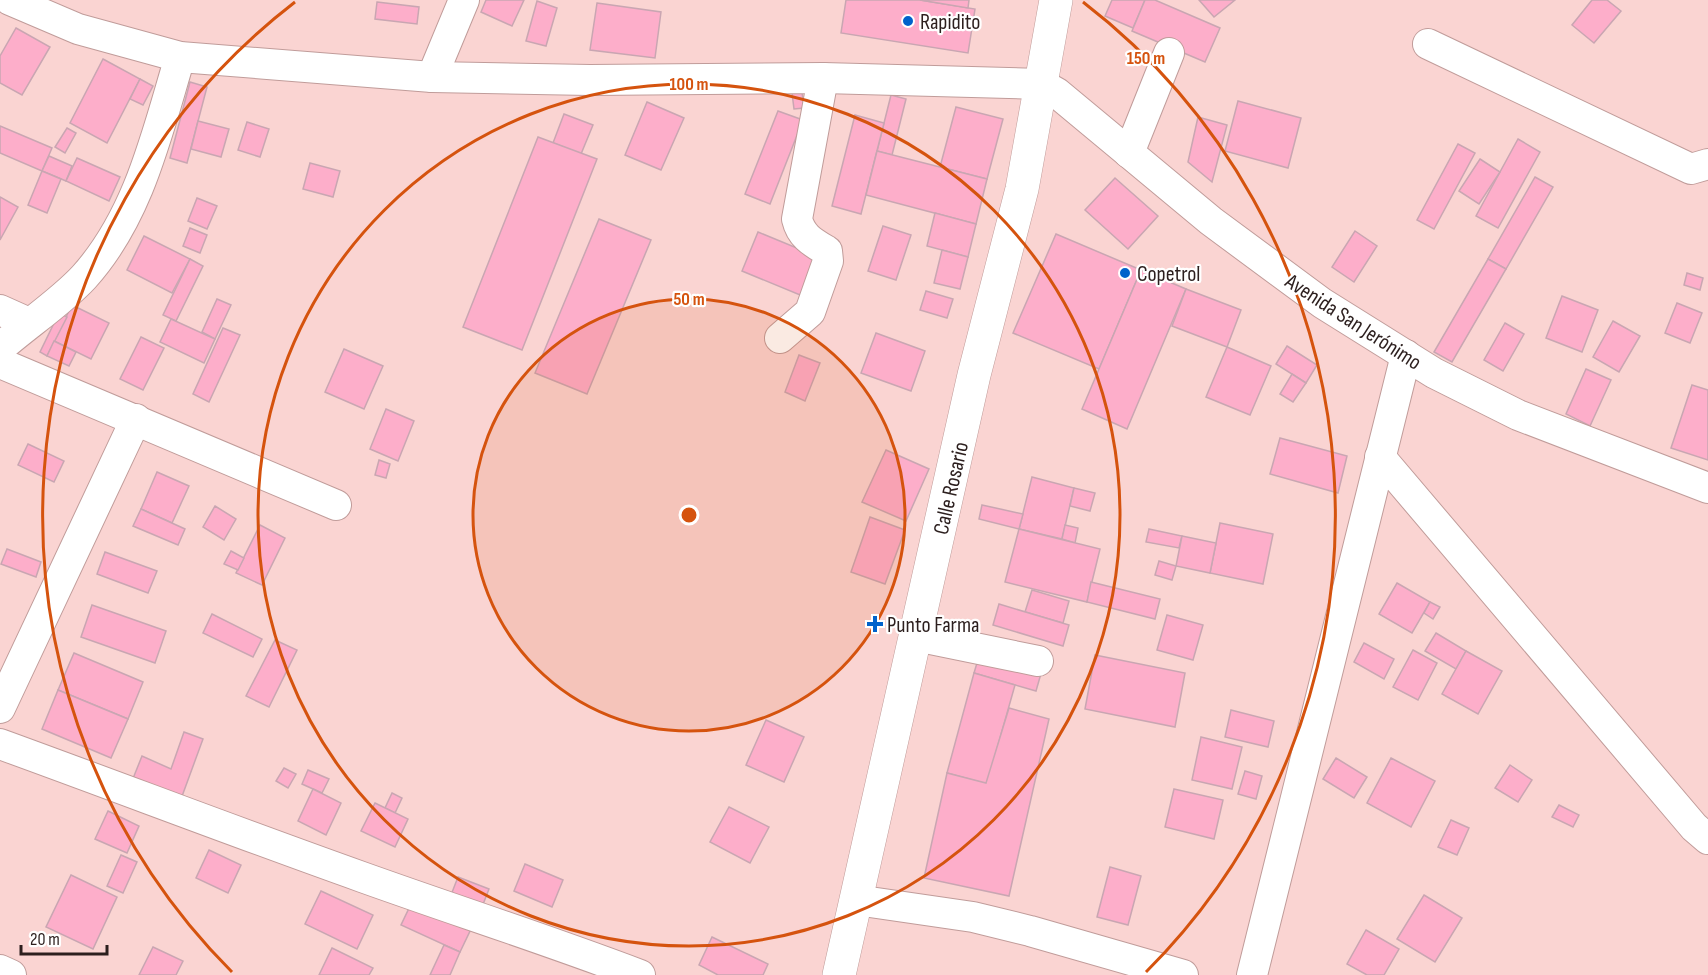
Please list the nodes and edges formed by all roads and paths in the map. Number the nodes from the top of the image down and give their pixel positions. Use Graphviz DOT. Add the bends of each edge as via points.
graph roads {
  1 [pos="10,0"];
  2 [pos="464,0"];
  3 [pos="1056,0"];
  4 [pos="1428,44"];
  5 [pos="1169,53"];
  6 [pos="180,57"];
  7 [pos="432,77"];
  8 [pos="823,78"];
  9 [pos="1041,84"];
  10 [pos="1129,153"];
  11 [pos="1708,164"];
  12 [pos="0,310"];
  13 [pos="29,323"];
  14 [pos="780,338"];
  15 [pos="0,348"];
  16 [pos="1406,355"];
  17 [pos="0,363"];
  18 [pos="136,419"];
  19 [pos="1380,457"];
  20 [pos="1708,488"];
  21 [pos="336,505"];
  22 [pos="916,636"];
  23 [pos="1038,661"];
  24 [pos="0,708"];
  25 [pos="0,744"];
  26 [pos="1708,839"];
  27 [pos="856,900"];
  28 [pos="0,970"];
  29 [pos="11,975"];
  30 [pos="640,975"];
  31 [pos="838,975"];
  32 [pos="1183,975"];
  33 [pos="1252,975"];
  1 -- 6 [label="street" via="78,29"];
  2 -- 7 [label="street"];
  3 -- 9 [label="main road, Calle Rosario"];
  4 -- 11 [label="street" via="1691,169"];
  5 -- 10 [label="street"];
  6 -- 7 [label="street"];
  6 -- 13 [label="street" via="148,163 128,209 83,278"];
  7 -- 8 [label="street"];
  8 -- 9 [label="street"];
  8 -- 14 [label="street" via="797,219 807,238 827,251 828,261 810,312"];
  9 -- 10 [label="street, Avenida San Jerónimo"];
  9 -- 22 [label="main road, Calle Rosario" via="1022,189 974,375"];
  10 -- 16 [label="street, Avenida San Jerónimo" via="1210,221 1322,303"];
  12 -- 13 [label="street"];
  13 -- 15 [label="street"];
  16 -- 19 [label="street"];
  16 -- 20 [label="street, Avenida San Jerónimo" via="1518,415"];
  17 -- 18 [label="street"];
  18 -- 21 [label="street"];
  18 -- 24 [label="street"];
  19 -- 26 [label="street"];
  19 -- 33 [label="street"];
  22 -- 23 [label="street"];
  22 -- 27 [label="main road, Calle Rosario"];
  25 -- 30 [label="street"];
  27 -- 31 [label="main road, Calle Rosario"];
  27 -- 32 [label="street" via="973,917 1030,930"];
  28 -- 29 [label="street"];
}
